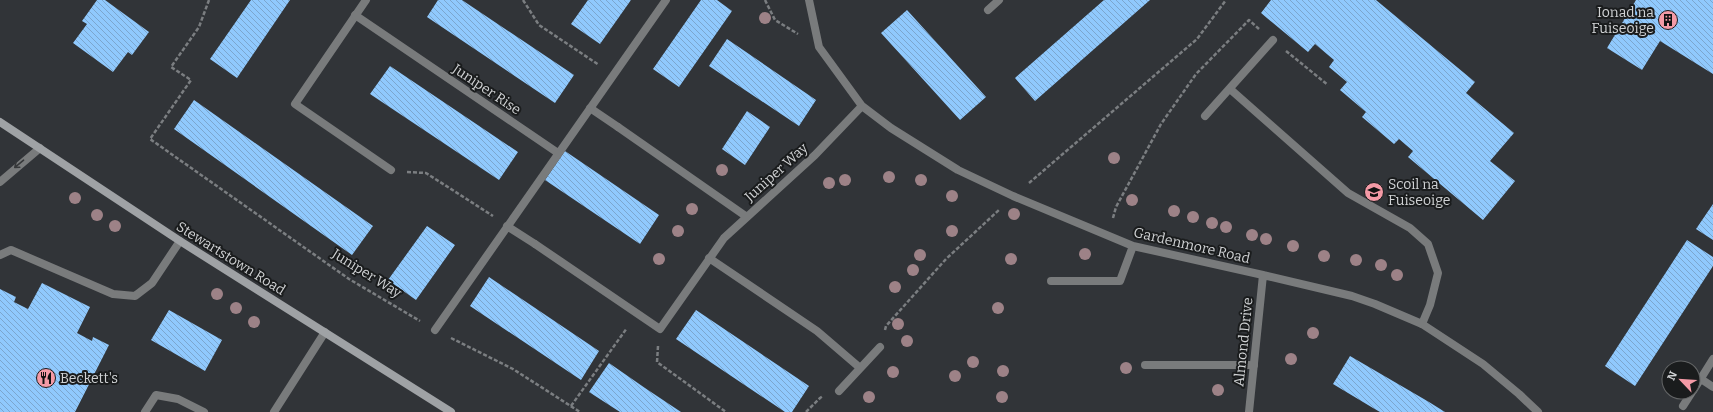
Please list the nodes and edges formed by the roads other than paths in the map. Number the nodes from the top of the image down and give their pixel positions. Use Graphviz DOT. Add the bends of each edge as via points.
graph roads {
  1 [pos="366,0"];
  2 [pos="666,0"];
  3 [pos="809,0"];
  4 [pos="999,0"];
  5 [pos="988,10"];
  6 [pos="355,15"];
  7 [pos="1273,40"];
  8 [pos="1230,89"];
  9 [pos="862,106"];
  10 [pos="590,108"];
  11 [pos="1205,116"];
  12 [pos="0,122"];
  13 [pos="40,148"];
  14 [pos="558,153"];
  15 [pos="390,170"];
  16 [pos="0,182"];
  17 [pos="747,216"];
  18 [pos="508,226"];
  19 [pos="180,240"];
  20 [pos="1133,246"];
  21 [pos="0,255"];
  22 [pos="709,258"];
  23 [pos="1263,275"];
  24 [pos="1051,281"];
  25 [pos="1422,324"];
  26 [pos="435,330"];
  27 [pos="325,332"];
  28 [pos="880,347"];
  29 [pos="1713,359"];
  30 [pos="1145,365"];
  31 [pos="1254,365"];
  32 [pos="860,367"];
  33 [pos="1701,378"];
  34 [pos="1713,386"];
  35 [pos="839,391"];
  36 [pos="1687,400"];
  37 [pos="1683,406"];
  38 [pos="145,412"];
  39 [pos="204,412"];
  40 [pos="274,412"];
  41 [pos="451,412"];
  42 [pos="1248,412"];
  43 [pos="1538,412"];
  1 -- 6 [label="street"];
  2 -- 10 [label="street"];
  3 -- 9 [label="street, Gardenmore Road" via="818,48"];
  4 -- 5 [label="street"];
  6 -- 14 [label="street, Juniper Rise"];
  6 -- 15 [label="street" via="295,104"];
  7 -- 8 [label="street"];
  8 -- 11 [label="street"];
  8 -- 25 [label="street" via="1348,193 1410,228 1428,244 1438,273"];
  9 -- 17 [label="street, Juniper Way" via="815,155"];
  9 -- 20 [label="street, Gardenmore Road" via="891,128 958,170"];
  10 -- 14 [label="street"];
  10 -- 17 [label="street"];
  12 -- 13 [label="main road, Stewartstown Road"];
  13 -- 16 [label="street, one-way"];
  13 -- 19 [label="main road, Stewartstown Road"];
  14 -- 18 [label="street"];
  17 -- 22 [label="street, Juniper Way" via="724,238"];
  18 -- 22 [label="street, Juniper Way" via="660,329"];
  18 -- 26 [label="street"];
  19 -- 21 [label="street" via="152,283 135,296 113,294 11,250"];
  19 -- 27 [label="main road, Stewartstown Road"];
  20 -- 23 [label="street, Gardenmore Road"];
  20 -- 24 [label="street" via="1120,280"];
  22 -- 32 [label="street" via="817,331"];
  23 -- 25 [label="street, Gardenmore Road" via="1352,296"];
  23 -- 31 [label="street, Almond Drive"];
  25 -- 43 [label="street, Gardenmore Road" via="1483,364"];
  27 -- 40 [label="street"];
  27 -- 41 [label="main road, Stewartstown Road"];
  28 -- 32 [label="street"];
  29 -- 33 [label="street"];
  30 -- 31 [label="street"];
  31 -- 42 [label="street, Almond Drive"];
  32 -- 35 [label="street"];
  33 -- 34 [label="street"];
  36 -- 37 [label="street"];
  38 -- 39 [label="street" via="156,395 178,399"];
}
